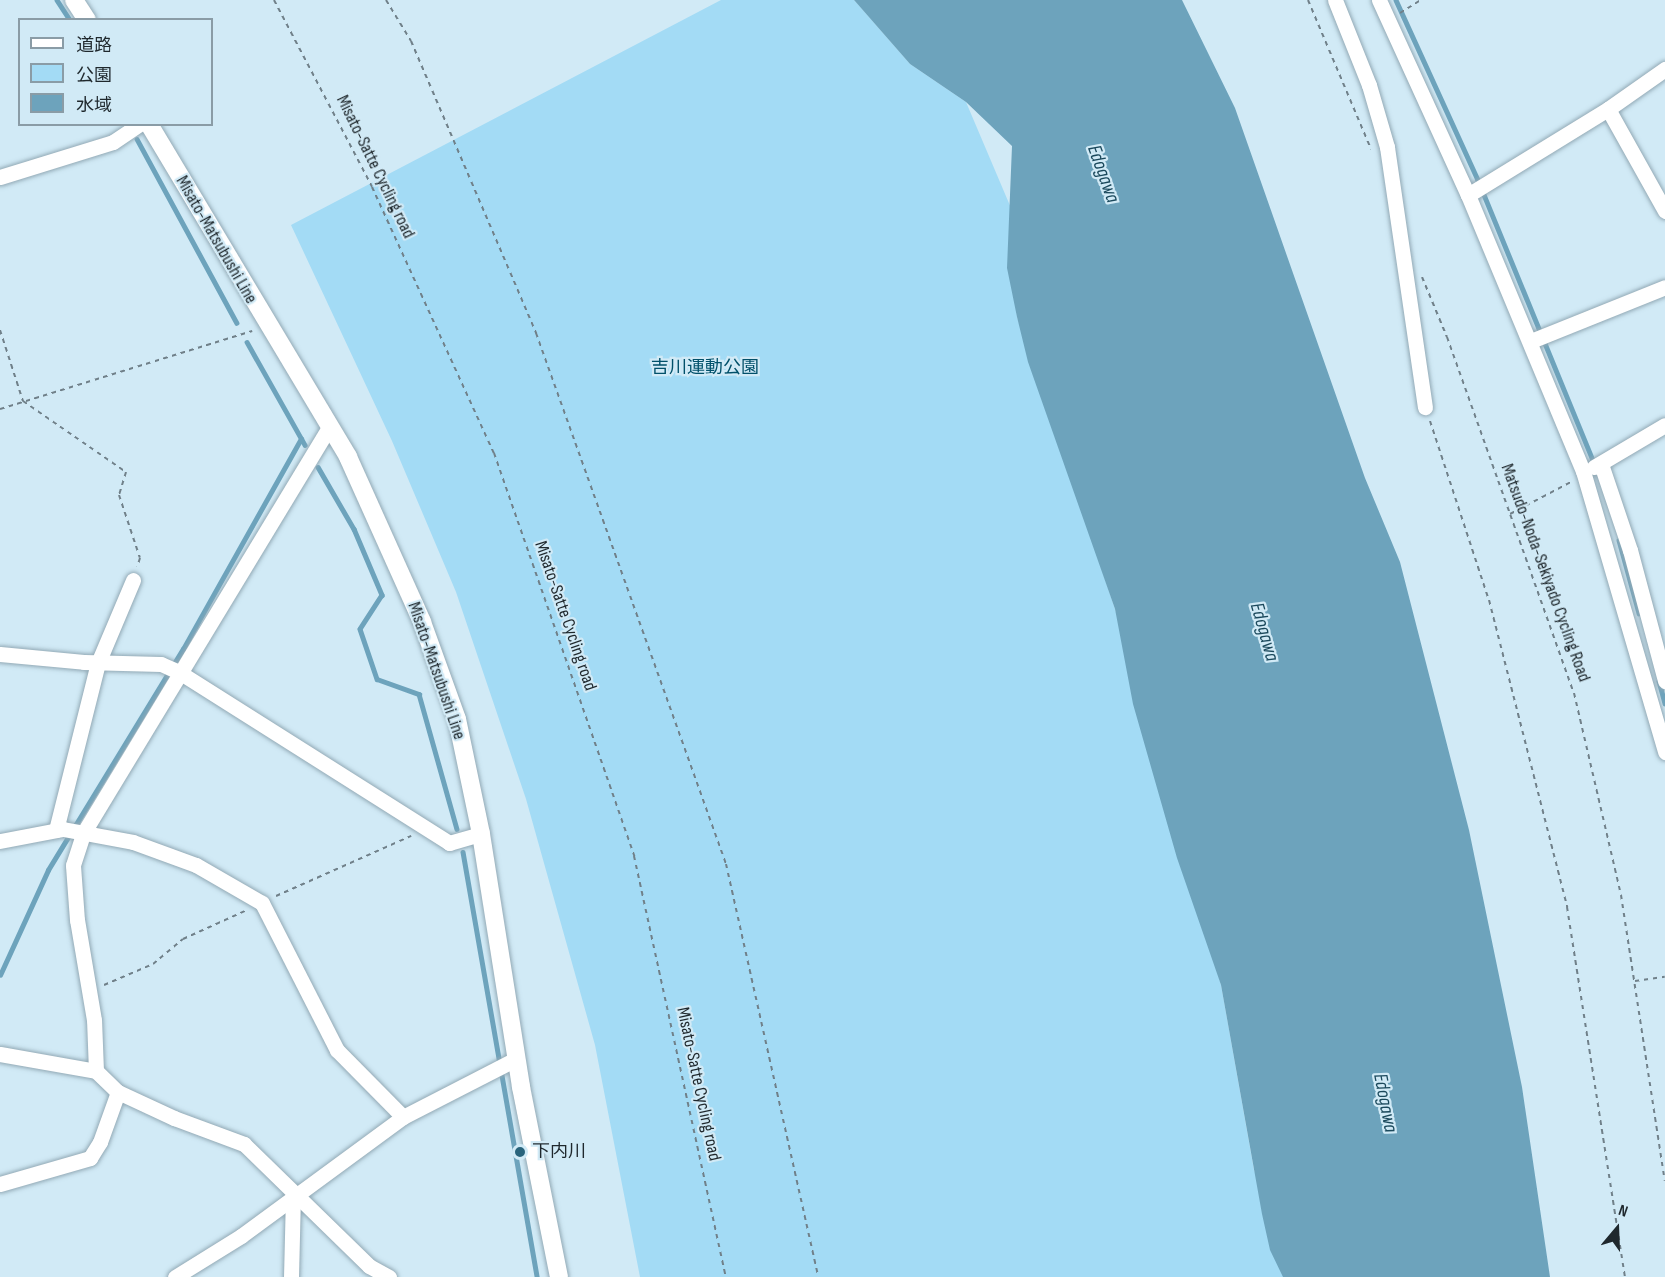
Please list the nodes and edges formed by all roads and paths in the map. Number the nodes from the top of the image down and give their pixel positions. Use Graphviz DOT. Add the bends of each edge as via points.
graph roads {
  1 [pos="74,0"];
  2 [pos="274,0"];
  3 [pos="386,0"];
  4 [pos="1308,0"];
  5 [pos="1335,0"];
  6 [pos="1378,0"];
  7 [pos="1421,0"];
  8 [pos="86,18"];
  9 [pos="1389,20"];
  10 [pos="1665,69"];
  11 [pos="1608,109"];
  12 [pos="137,126"];
  13 [pos="150,126"];
  14 [pos="1374,157"];
  15 [pos="0,177"];
  16 [pos="1468,195"];
  17 [pos="1665,211"];
  18 [pos="1421,276"];
  19 [pos="1665,286"];
  20 [pos="267,327"];
  21 [pos="0,330"];
  22 [pos="1531,341"];
  23 [pos="23,402"];
  24 [pos="1425,407"];
  25 [pos="0,409"];
  26 [pos="1665,424"];
  27 [pos="329,427"];
  28 [pos="1601,464"];
  29 [pos="1584,475"];
  30 [pos="1510,514"];
  31 [pos="133,580"];
  32 [pos="0,654"];
  33 [pos="98,663"];
  34 [pos="179,672"];
  35 [pos="1665,681"];
  36 [pos="1665,752"];
  37 [pos="56,830"];
  38 [pos="84,832"];
  39 [pos="481,834"];
  40 [pos="0,842"];
  41 [pos="1665,977"];
  42 [pos="1635,981"];
  43 [pos="0,1054"];
  44 [pos="504,1064"];
  45 [pos="96,1071"];
  46 [pos="118,1092"];
  47 [pos="403,1117"];
  48 [pos="1665,1181"];
  49 [pos="0,1184"];
  50 [pos="293,1196"];
  51 [pos="176,1277"];
  52 [pos="291,1277"];
  53 [pos="388,1277"];
  54 [pos="559,1277"];
  55 [pos="726,1277"];
  56 [pos="818,1277"];
  57 [pos="1625,1277"];
  1 -- 8 [label="main road"];
  2 -- 55 [label="path, Misato-Satte Cycling road" via="372,187 494,453 634,856"];
  3 -- 56 [label="path" via="411,41 536,333 726,864"];
  4 -- 14 [label="path"];
  5 -- 24 [label="street" via="1369,85 1387,147"];
  6 -- 9 [label="street"];
  7 -- 9 [label="path"];
  9 -- 16 [label="street"];
  10 -- 11 [label="street"];
  11 -- 16 [label="street"];
  11 -- 17 [label="street"];
  12 -- 15 [label="street" via="113,142"];
  13 -- 20 [label="main road, Misato-Matsubushi Line"];
  16 -- 22 [label="street"];
  18 -- 30 [label="path, Matsudo-Noda-Sekiyado Cycling Road"];
  19 -- 22 [label="street"];
  20 -- 23 [label="path"];
  20 -- 27 [label="main road, Misato-Matsubushi Line"];
  21 -- 23 [label="path"];
  22 -- 29 [label="street"];
  23 -- 25 [label="path"];
  23 -- 31 [label="path" via="126,472 118,495 140,558"];
  24 -- 57 [label="path" via="1489,600 1567,907"];
  26 -- 28 [label="street"];
  27 -- 34 [label="street"];
  27 -- 39 [label="main road, Misato-Matsubushi Line" via="348,457 422,622 457,719"];
  28 -- 29 [label="street"];
  28 -- 35 [label="street" via="1630,549"];
  29 -- 30 [label="path"];
  29 -- 36 [label="street"];
  30 -- 42 [label="path, Matsudo-Noda-Sekiyado Cycling Road" via="1574,693 1621,895"];
  31 -- 33 [label="street"];
  32 -- 33 [label="street"];
  33 -- 34 [label="street" via="161,664"];
  33 -- 37 [label="street"];
  34 -- 38 [label="street"];
  34 -- 39 [label="street" via="449,843"];
  37 -- 38 [label="street"];
  37 -- 40 [label="street"];
  38 -- 45 [label="street" via="73,865 76,920 94,1020"];
  38 -- 47 [label="street" via="134,842 196,865 262,903 337,1050"];
  39 -- 44 [label="main road, Misato-Matsubushi Line"];
  41 -- 42 [label="path"];
  42 -- 48 [label="path, Matsudo-Noda-Sekiyado Cycling Road"];
  43 -- 45 [label="street"];
  44 -- 47 [label="street"];
  44 -- 54 [label="main road, Misato-Matsubushi Line"];
  45 -- 46 [label="street"];
  46 -- 49 [label="street" via="90,1158"];
  46 -- 50 [label="street" via="244,1144"];
  47 -- 50 [label="street"];
  50 -- 51 [label="street" via="241,1236"];
  50 -- 52 [label="street"];
  50 -- 53 [label="street" via="369,1266"];
}
